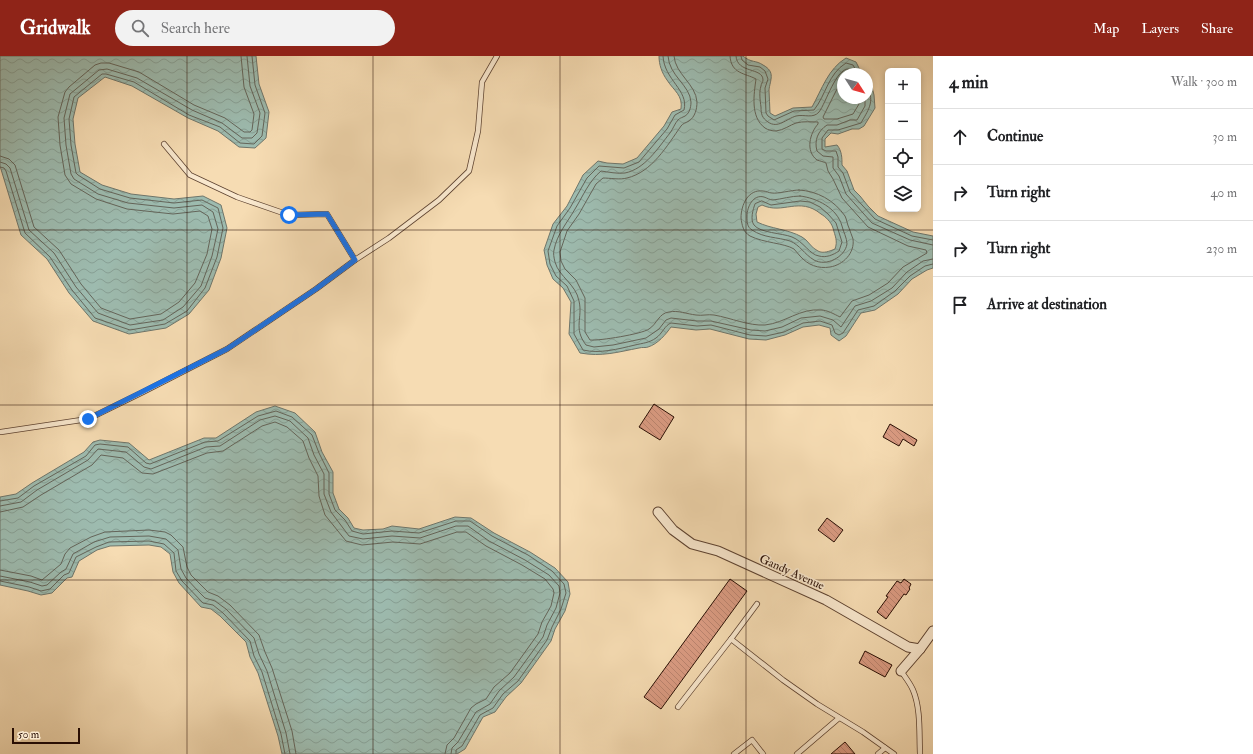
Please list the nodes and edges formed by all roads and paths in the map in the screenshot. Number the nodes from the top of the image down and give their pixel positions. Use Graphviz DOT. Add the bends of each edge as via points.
graph roads {
  1 [pos="497,56"];
  2 [pos="164,144"];
  3 [pos="355,260"];
  4 [pos="1,432"];
  5 [pos="658,512"];
  6 [pos="757,604"];
  7 [pos="933,631"];
  8 [pos="731,639"];
  9 [pos="920,649"];
  10 [pos="900,671"];
  11 [pos="678,708"];
  12 [pos="839,718"];
  13 [pos="885,748"];
  14 [pos="734,754"];
  15 [pos="763,754"];
  16 [pos="797,754"];
  17 [pos="878,754"];
  18 [pos="894,754"];
  19 [pos="920,754"];
  1 -- 3 [label="lane" via="482,82 478,131 469,171 439,200"];
  2 -- 3 [label="lane" via="190,175 238,197 289,215 327,214"];
  3 -- 4 [label="lane" via="227,349 88,419"];
  5 -- 9 [label="street, Gandy Avenue" via="673,530 692,544 718,551 826,600 908,647"];
  6 -- 8 [label="lane"];
  7 -- 9 [label="street"];
  8 -- 11 [label="lane"];
  8 -- 12 [label="lane" via="783,680"];
  9 -- 10 [label="street"];
  10 -- 19 [label="lane" via="912,688 915,698 919,716"];
  12 -- 13 [label="lane"];
  12 -- 16 [label="lane"];
  13 -- 17 [label="lane"];
  13 -- 18 [label="lane"];
  14 -- 15 [label="lane" via="752,740"];
}
